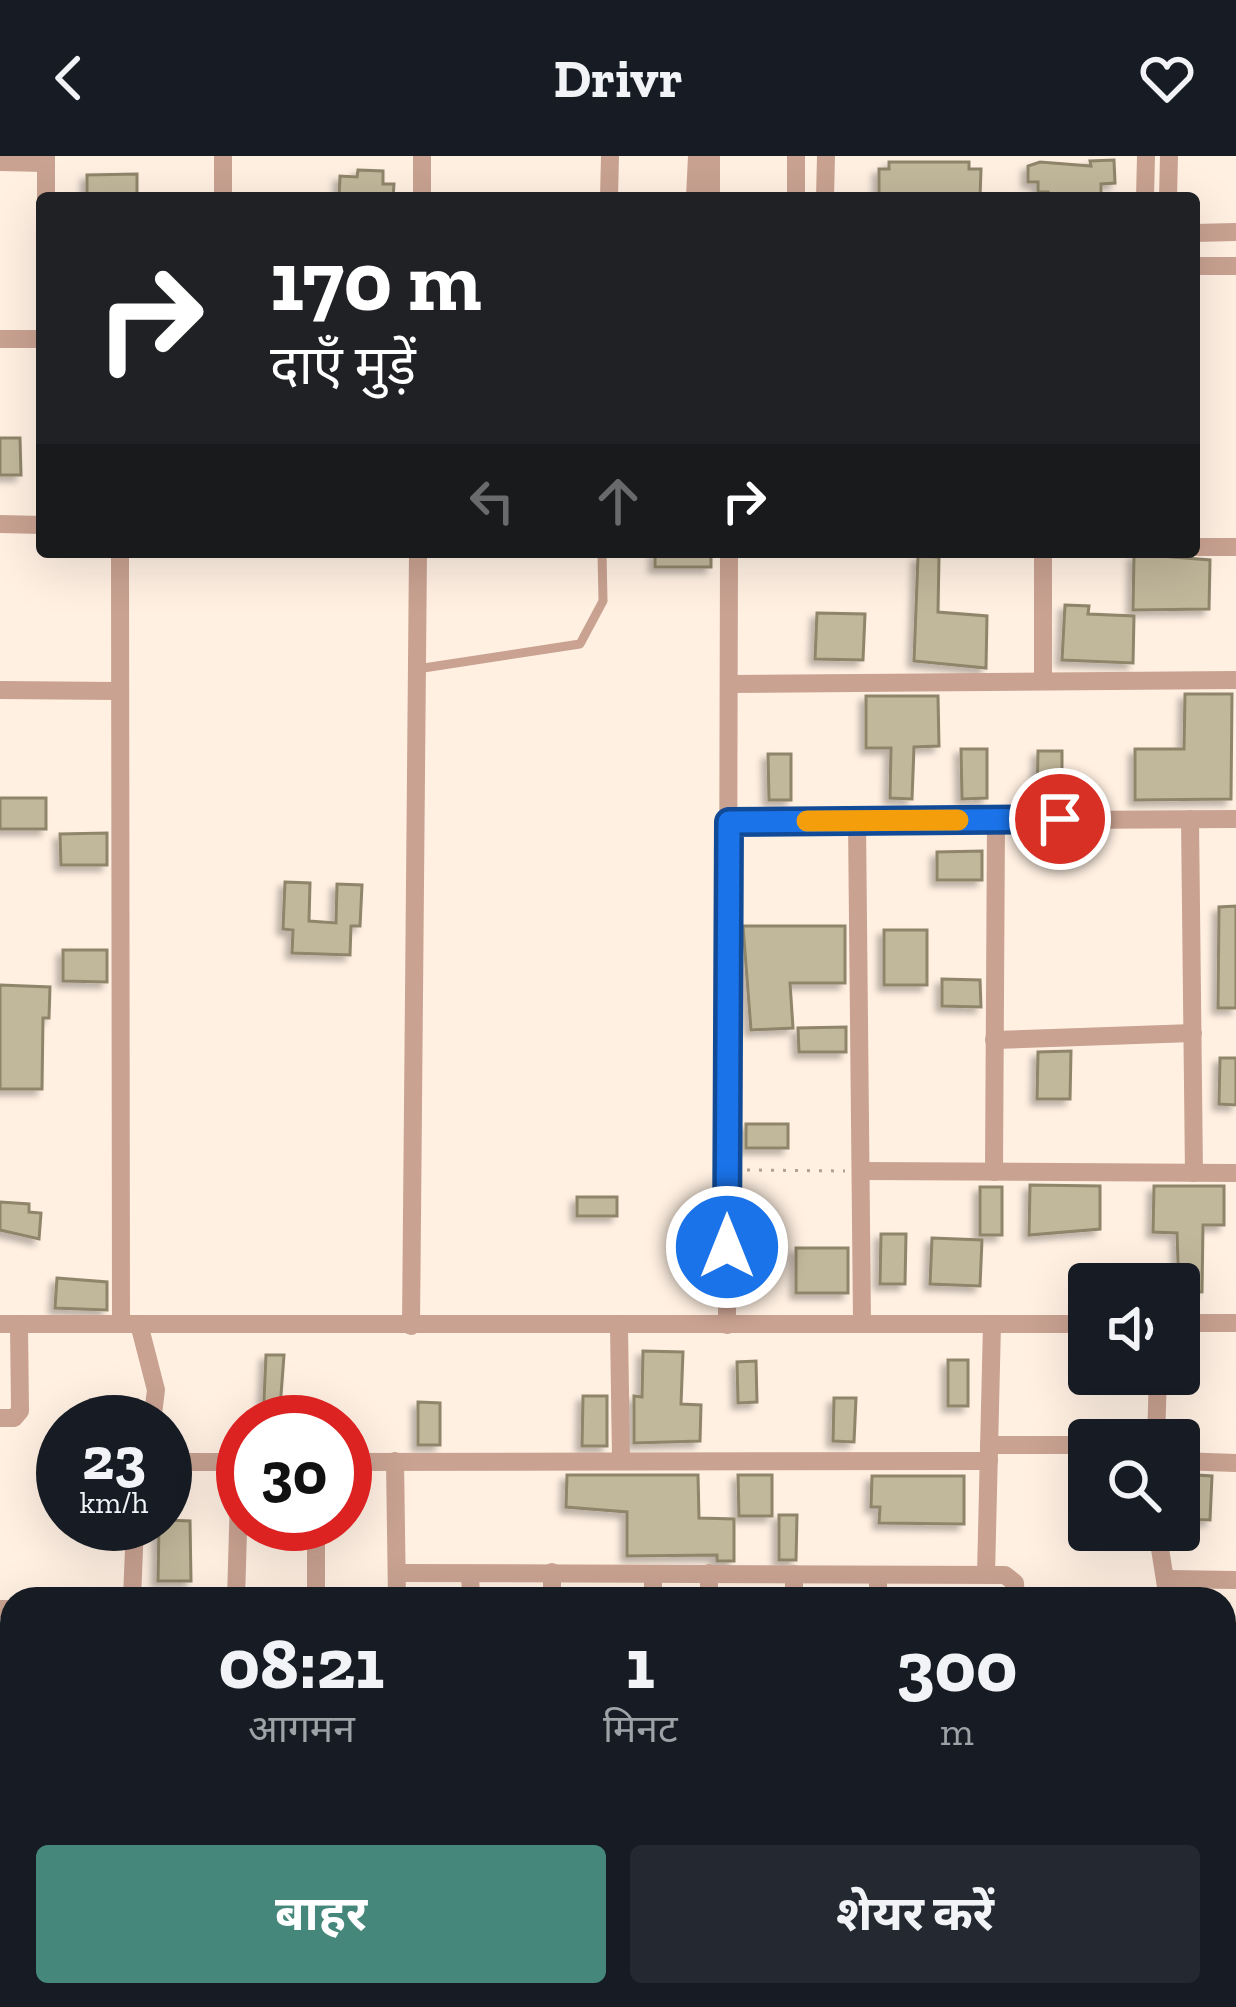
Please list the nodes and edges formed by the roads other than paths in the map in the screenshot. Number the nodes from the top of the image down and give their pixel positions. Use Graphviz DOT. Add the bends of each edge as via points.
graph roads {
  1 [pos="223,156"];
  2 [pos="422,156"];
  3 [pos="610,156"];
  4 [pos="697,156"];
  5 [pos="711,156"];
  6 [pos="796,156"];
  7 [pos="826,156"];
  8 [pos="1146,156"];
  9 [pos="1169,156"];
  10 [pos="46,160"];
  11 [pos="0,162"];
  12 [pos="46,192"];
  13 [pos="223,192"];
  14 [pos="422,192"];
  15 [pos="609,192"];
  16 [pos="694,192"];
  17 [pos="711,192"];
  18 [pos="796,192"];
  19 [pos="825,192"];
  20 [pos="1145,192"];
  21 [pos="1168,192"];
  22 [pos="1200,232"];
  23 [pos="1236,232"];
  24 [pos="1200,266"];
  25 [pos="1236,266"];
  26 [pos="0,339"];
  27 [pos="36,339"];
  28 [pos="0,524"];
  29 [pos="36,525"];
  30 [pos="1200,547"];
  31 [pos="1236,547"];
  32 [pos="120,558"];
  33 [pos="418,558"];
  34 [pos="602,558"];
  35 [pos="729,558"];
  36 [pos="1042,558"];
  37 [pos="417,669"];
  38 [pos="1043,679"];
  39 [pos="1236,680"];
  40 [pos="729,684"];
  41 [pos="0,691"];
  42 [pos="119,691"];
  43 [pos="1190,819"];
  44 [pos="1236,819"];
  45 [pos="857,820"];
  46 [pos="996,820"];
  47 [pos="729,822"];
  48 [pos="1192,1033"];
  49 [pos="994,1040"];
  50 [pos="861,1172"];
  51 [pos="994,1172"];
  52 [pos="1194,1173"];
  53 [pos="1236,1173"];
  54 [pos="862,1323"];
  55 [pos="1200,1323"];
  56 [pos="1236,1323"];
  57 [pos="9,1324"];
  58 [pos="130,1324"];
  59 [pos="992,1324"];
  60 [pos="1068,1324"];
  61 [pos="727,1325"];
  62 [pos="411,1326"];
  63 [pos="619,1326"];
  64 [pos="155,1395"];
  65 [pos="0,1418"];
  66 [pos="1068,1447"];
  67 [pos="989,1453"];
  68 [pos="621,1460"];
  69 [pos="372,1461"];
  70 [pos="395,1461"];
  71 [pos="1200,1462"];
  72 [pos="1236,1463"];
  73 [pos="134,1551"];
  74 [pos="238,1551"];
  75 [pos="316,1551"];
  76 [pos="1161,1551"];
  77 [pos="552,1572"];
  78 [pos="397,1574"];
  79 [pos="470,1574"];
  80 [pos="653,1574"];
  81 [pos="709,1574"];
  82 [pos="794,1574"];
  83 [pos="878,1575"];
  84 [pos="986,1575"];
  85 [pos="951,1576"];
  86 [pos="1236,1580"];
  87 [pos="132,1587"];
  88 [pos="236,1587"];
  89 [pos="316,1587"];
  90 [pos="397,1587"];
  91 [pos="471,1587"];
  92 [pos="552,1587"];
  93 [pos="653,1587"];
  94 [pos="709,1587"];
  95 [pos="794,1587"];
  96 [pos="878,1587"];
  97 [pos="951,1587"];
  98 [pos="1014,1587"];
  99 [pos="1168,1587"];
  100 [pos="1183,1587"];
  1 -- 13 [label="street"];
  2 -- 14 [label="street"];
  3 -- 15 [label="street"];
  4 -- 16 [label="street"];
  5 -- 17 [label="street"];
  6 -- 18 [label="street"];
  7 -- 19 [label="street"];
  8 -- 20 [label="street"];
  9 -- 21 [label="street"];
  10 -- 11 [label="street"];
  10 -- 12 [label="street"];
  22 -- 23 [label="street"];
  24 -- 25 [label="street"];
  26 -- 27 [label="street"];
  28 -- 29 [label="street"];
  30 -- 31 [label="street"];
  32 -- 42 [label="street"];
  33 -- 37 [label="street"];
  34 -- 37 [label="lane" via="603,601 580,644"];
  35 -- 40 [label="street"];
  36 -- 38 [label="street"];
  37 -- 62 [label="street"];
  38 -- 39 [label="street"];
  38 -- 40 [label="street"];
  40 -- 47 [label="street"];
  41 -- 42 [label="street"];
  42 -- 58 [label="street"];
  43 -- 44 [label="street"];
  43 -- 46 [label="street"];
  43 -- 48 [label="street"];
  45 -- 46 [label="street"];
  45 -- 47 [label="street"];
  45 -- 50 [label="street"];
  46 -- 49 [label="street"];
  47 -- 61 [label="street"];
  48 -- 49 [label="street"];
  48 -- 52 [label="street"];
  49 -- 51 [label="street"];
  50 -- 51 [label="street"];
  50 -- 54 [label="street"];
  51 -- 52 [label="street"];
  52 -- 53 [label="street"];
  54 -- 59 [label="street"];
  54 -- 61 [label="street"];
  55 -- 56 [label="street"];
  57 -- 58 [label="street"];
  57 -- 65 [label="street" via="20,1411"];
  58 -- 62 [label="street"];
  58 -- 64 [label="street"];
  59 -- 60 [label="street"];
  59 -- 67 [label="street"];
  61 -- 63 [label="street"];
  62 -- 63 [label="street"];
  63 -- 68 [label="street"];
  66 -- 67 [label="street"];
  67 -- 68 [label="street"];
  67 -- 84 [label="street"];
  68 -- 70 [label="street"];
  69 -- 70 [label="street"];
  70 -- 78 [label="street"];
  71 -- 72 [label="street"];
  73 -- 87 [label="street"];
  74 -- 88 [label="street"];
  75 -- 89 [label="street"];
  76 -- 99 [label="street"];
  77 -- 79 [label="street"];
  77 -- 80 [label="street"];
  77 -- 92 [label="street"];
  78 -- 79 [label="street"];
  78 -- 90 [label="street"];
  79 -- 91 [label="street"];
  80 -- 81 [label="street"];
  80 -- 93 [label="street"];
  81 -- 82 [label="street"];
  81 -- 94 [label="street"];
  82 -- 83 [label="street"];
  82 -- 95 [label="street"];
  83 -- 85 [label="street"];
  83 -- 96 [label="street"];
  84 -- 85 [label="street"];
  84 -- 98 [label="street" via="1013,1579"];
  85 -- 97 [label="street"];
  86 -- 100 [label="street"];
}
